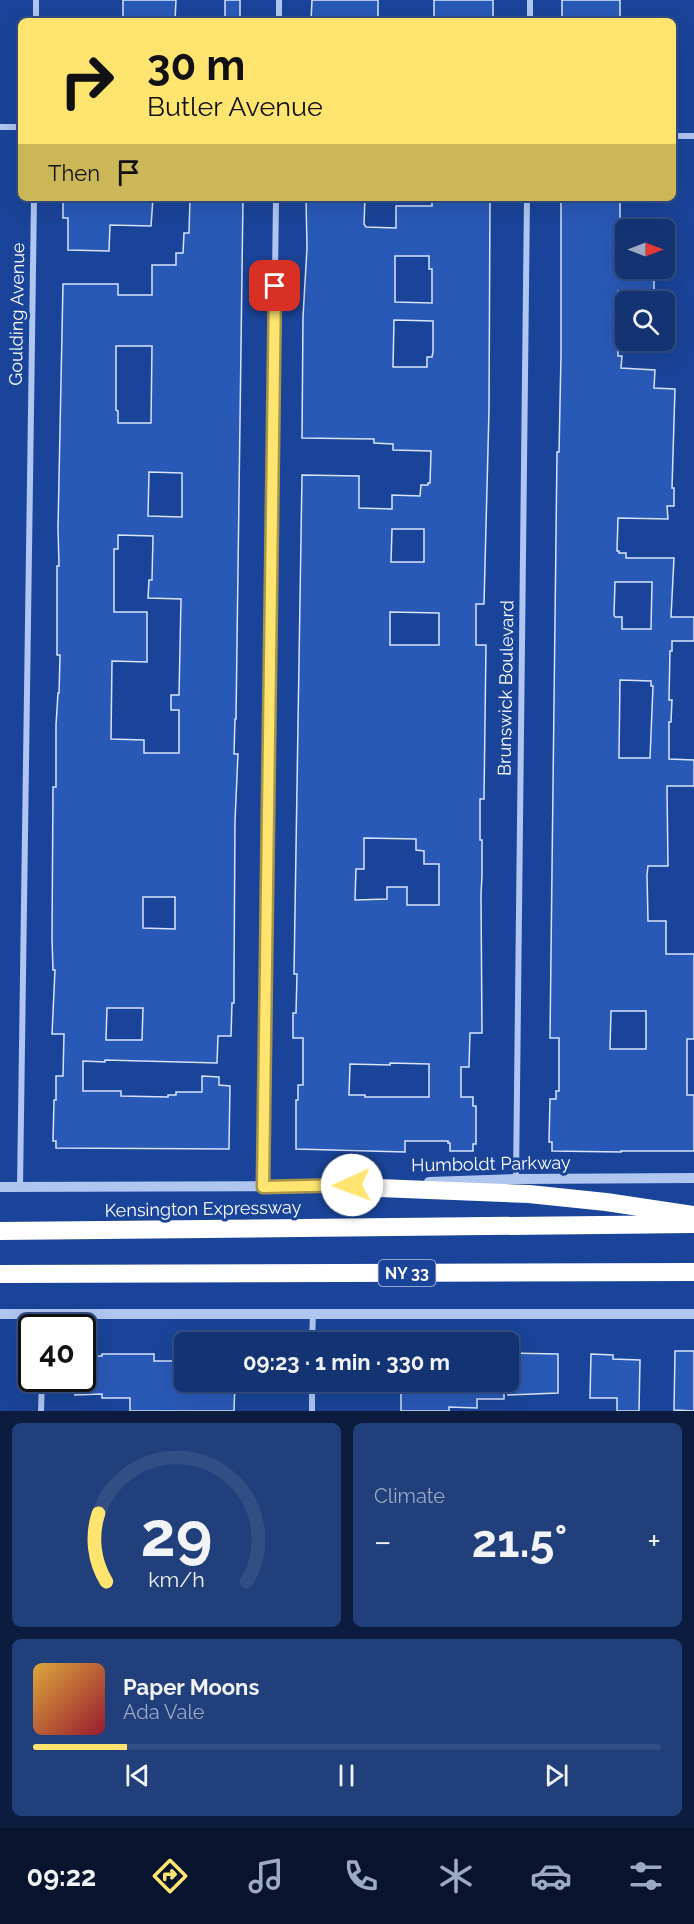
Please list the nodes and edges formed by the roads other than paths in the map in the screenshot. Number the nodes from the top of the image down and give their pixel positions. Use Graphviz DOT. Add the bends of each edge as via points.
graph roads {
  1 [pos="36,0"];
  2 [pos="279,0"];
  3 [pos="530,0"];
  4 [pos="36,18"];
  5 [pos="279,18"];
  6 [pos="530,18"];
  7 [pos="0,127"];
  8 [pos="18,127"];
  9 [pos="676,136"];
  10 [pos="694,136"];
  11 [pos="34,201"];
  12 [pos="276,201"];
  13 [pos="527,201"];
  14 [pos="516,1179"];
  15 [pos="694,1179"];
  16 [pos="329,1186"];
  17 [pos="0,1187"];
  18 [pos="20,1187"];
  19 [pos="263,1187"];
  20 [pos="694,1215"];
  21 [pos="694,1224"];
  22 [pos="0,1231"];
  23 [pos="694,1272"];
  24 [pos="0,1274"];
  25 [pos="313,1313"];
  26 [pos="0,1314"];
  27 [pos="18,1314"];
  28 [pos="43,1314"];
  29 [pos="694,1314"];
  30 [pos="312,1332"];
  31 [pos="42,1392"];
  32 [pos="312,1392"];
  33 [pos="41,1411"];
  34 [pos="312,1411"];
  1 -- 4 [label="street"];
  2 -- 5 [label="street"];
  3 -- 6 [label="street"];
  7 -- 8 [label="street"];
  9 -- 10 [label="street"];
  11 -- 18 [label="street, Goulding Avenue"];
  12 -- 19 [label="street"];
  13 -- 14 [label="street, Brunswick Boulevard"];
  14 -- 15 [label="street, Humboldt Parkway"];
  14 -- 16 [label="street, Humboldt Parkway"];
  16 -- 19 [label="street, Humboldt Parkway"];
  16 -- 20 [label="highway" via="529,1194"];
  17 -- 18 [label="street, Humboldt Parkway"];
  18 -- 19 [label="street, Humboldt Parkway"];
  21 -- 22 [label="highway, Kensington Expressway"];
  23 -- 24 [label="highway, NY 33"];
  25 -- 28 [label="street"];
  25 -- 29 [label="street"];
  25 -- 30 [label="street"];
  26 -- 27 [label="street"];
  31 -- 33 [label="street"];
  32 -- 34 [label="street"];
}
